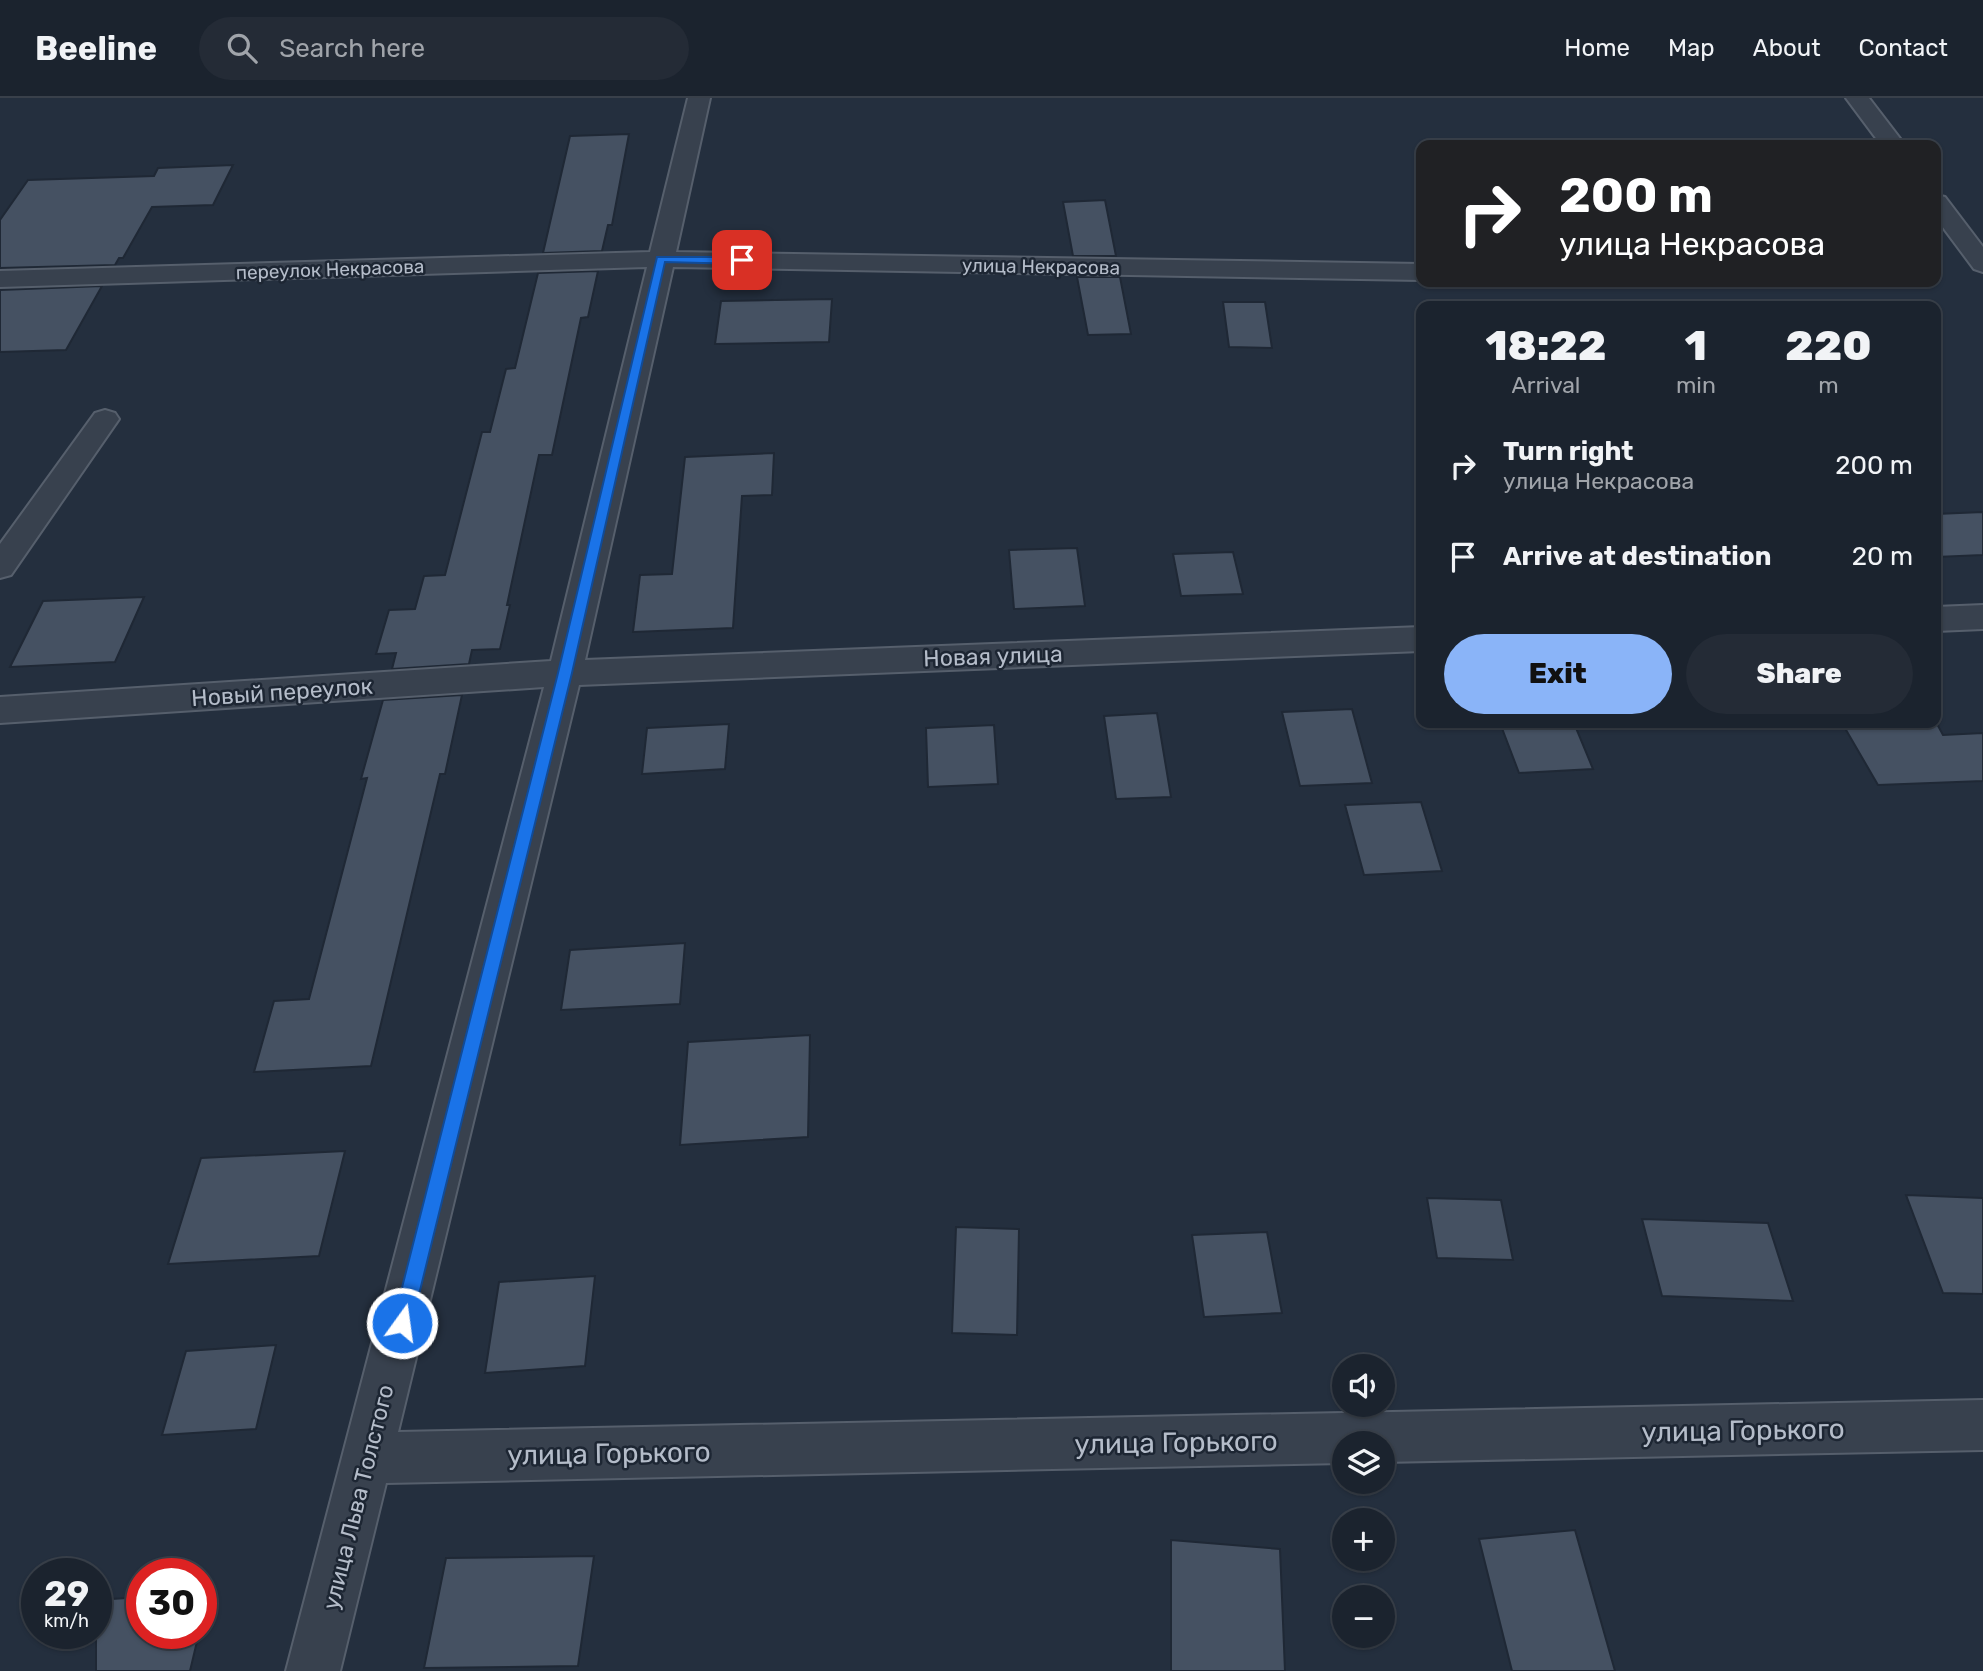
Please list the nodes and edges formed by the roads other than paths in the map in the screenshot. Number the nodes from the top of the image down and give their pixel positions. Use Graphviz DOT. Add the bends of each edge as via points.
graph roads {
  1 [pos="699,98"];
  2 [pos="1857,98"];
  3 [pos="1889,140"];
  4 [pos="1941,209"];
  5 [pos="661,259"];
  6 [pos="1983,264"];
  7 [pos="1416,272"];
  8 [pos="0,279"];
  9 [pos="105,419"];
  10 [pos="0,567"];
  11 [pos="1983,617"];
  12 [pos="1941,619"];
  13 [pos="1416,639"];
  14 [pos="565,673"];
  15 [pos="0,710"];
  16 [pos="1983,1425"];
  17 [pos="369,1458"];
  18 [pos="313,1671"];
  1 -- 5 [label="street, улица Льва Толстого"];
  2 -- 3 [label="street"];
  4 -- 6 [label="street"];
  5 -- 7 [label="street, улица Некрасова"];
  5 -- 8 [label="street, переулок Некрасова"];
  5 -- 14 [label="street, улица Льва Толстого"];
  9 -- 10 [label="street"];
  11 -- 12 [label="street"];
  13 -- 14 [label="street, Новая улица"];
  14 -- 15 [label="street, Новый переулок"];
  14 -- 17 [label="street, улица Льва Толстого"];
  16 -- 17 [label="street, улица Горького"];
  17 -- 18 [label="street, улица Льва Толстого"];
}
